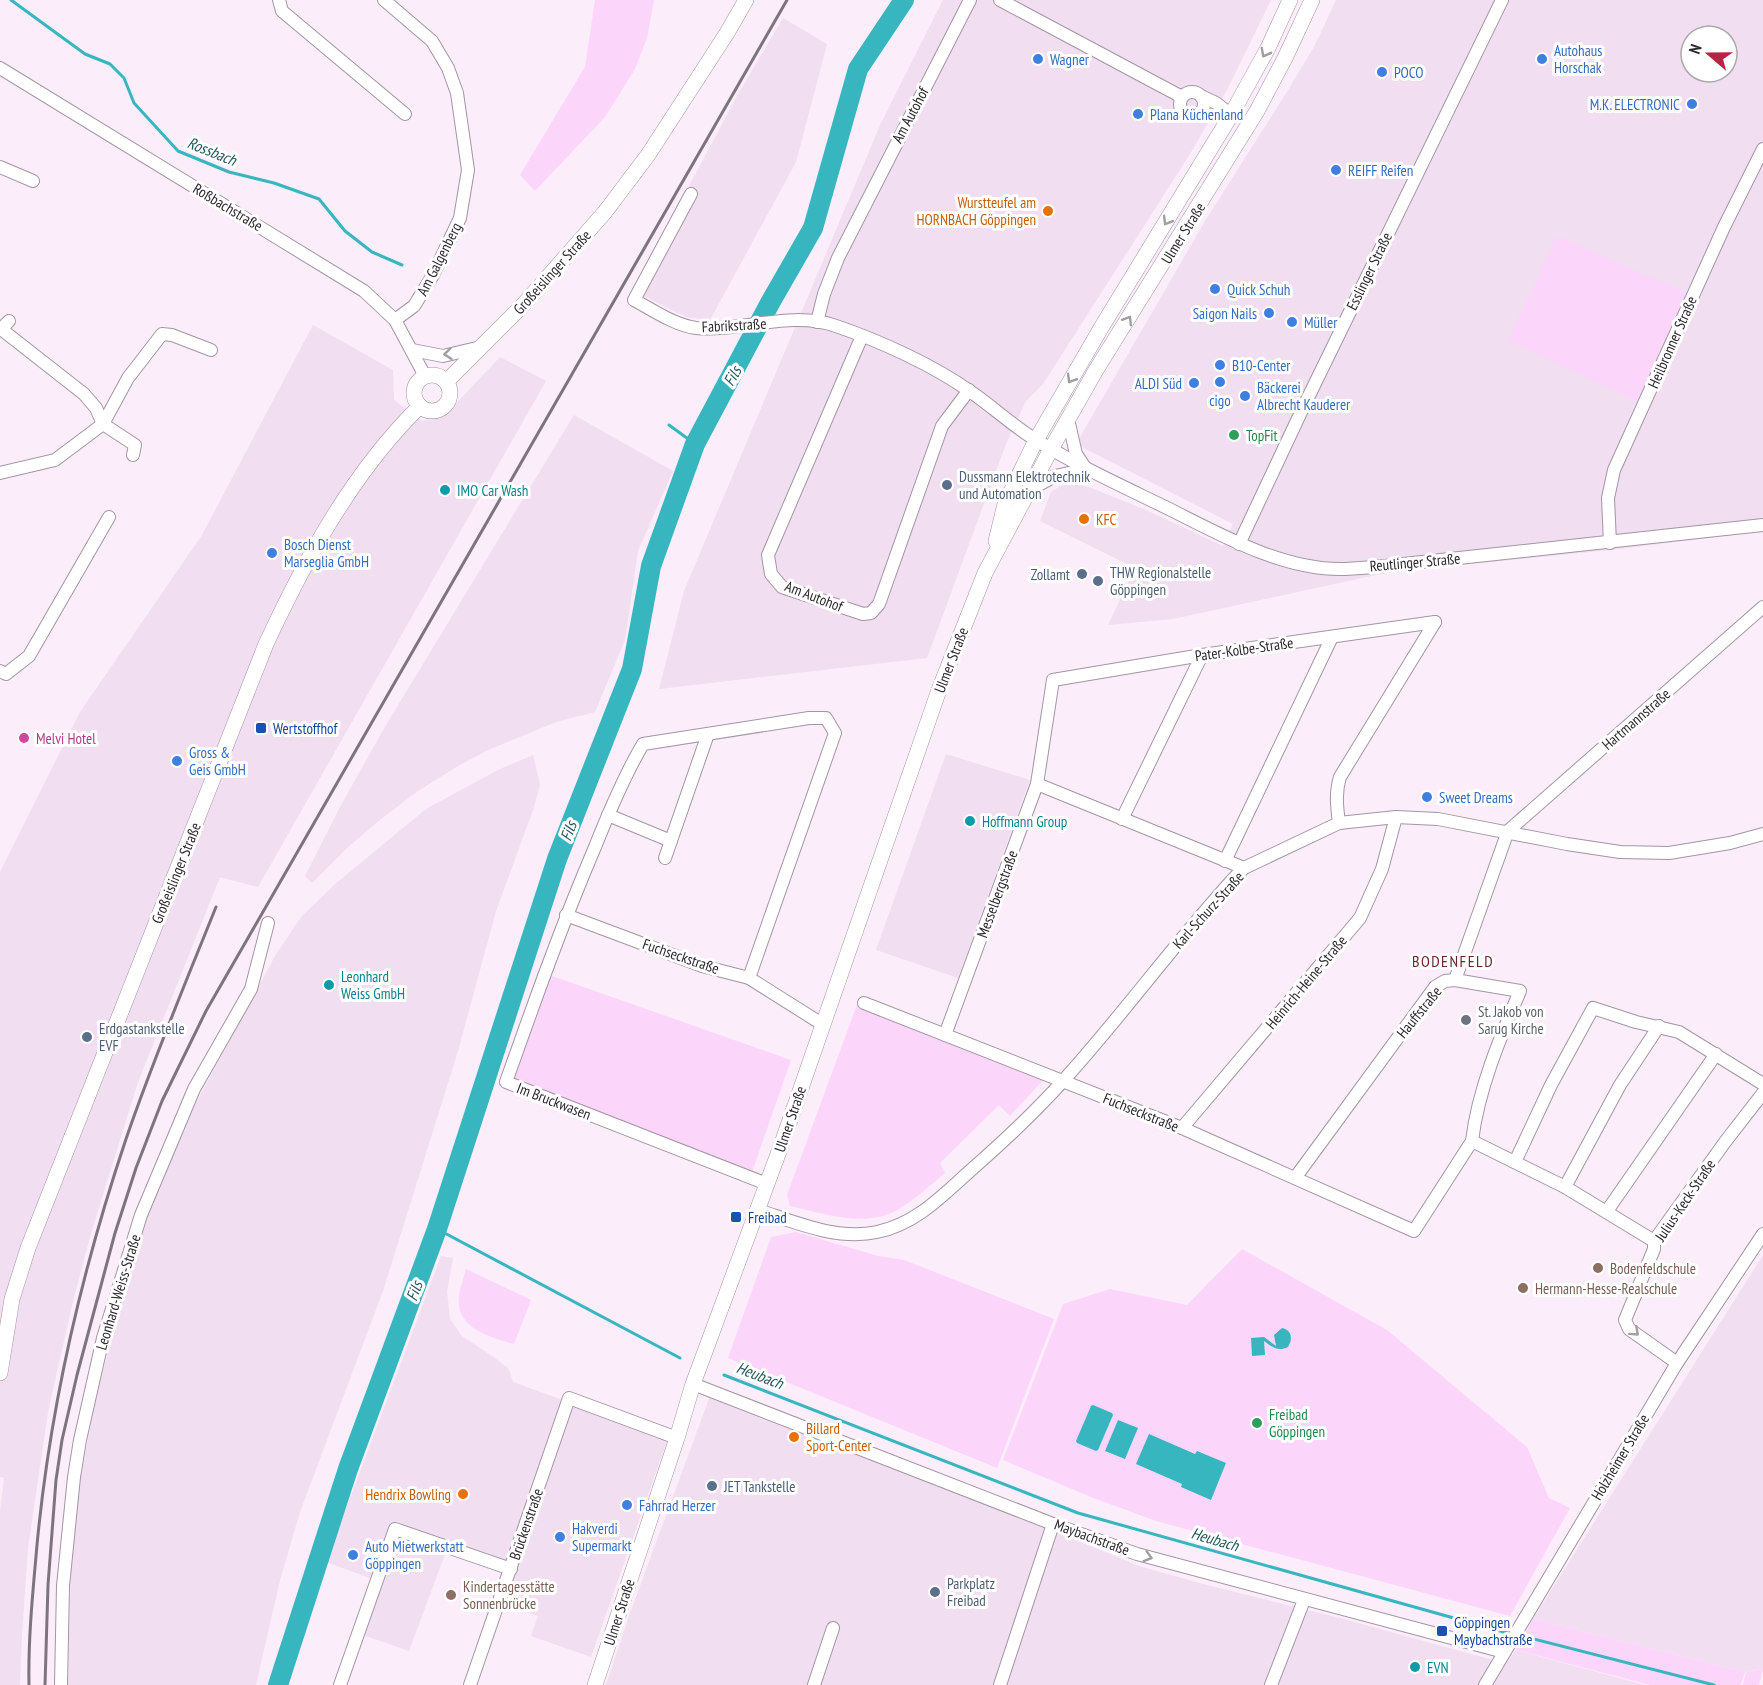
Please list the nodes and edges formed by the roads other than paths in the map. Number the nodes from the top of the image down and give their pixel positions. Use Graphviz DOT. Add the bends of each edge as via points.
graph roads {
  1 [pos="279,0"];
  2 [pos="384,0"];
  3 [pos="746,0"];
  4 [pos="970,0"];
  5 [pos="1000,0"];
  6 [pos="1290,0"];
  7 [pos="1312,0"];
  8 [pos="1502,0"];
  9 [pos="0,68"];
  10 [pos="1201,96"];
  11 [pos="1182,97"];
  12 [pos="405,114"];
  13 [pos="1231,115"];
  14 [pos="1763,149"];
  15 [pos="0,167"];
  16 [pos="33,181"];
  17 [pos="690,194"];
  18 [pos="395,320"];
  19 [pos="9,321"];
  20 [pos="817,322"];
  21 [pos="862,336"];
  22 [pos="484,346"];
  23 [pos="212,350"];
  24 [pos="412,350"];
  25 [pos="425,376"];
  26 [pos="446,382"];
  27 [pos="969,390"];
  28 [pos="420,406"];
  29 [pos="1068,419"];
  30 [pos="103,424"];
  31 [pos="1036,440"];
  32 [pos="1051,449"];
  33 [pos="133,455"];
  34 [pos="1087,469"];
  35 [pos="0,473"];
  36 [pos="1031,489"];
  37 [pos="109,518"];
  38 [pos="1763,525"];
  39 [pos="1610,543"];
  40 [pos="1239,544"];
  41 [pos="993,556"];
  42 [pos="1763,607"];
  43 [pos="1332,637"];
  44 [pos="1202,655"];
  45 [pos="0,671"];
  46 [pos="1053,680"];
  47 [pos="708,734"];
  48 [pos="1037,784"];
  49 [pos="608,815"];
  50 [pos="1396,817"];
  51 [pos="1122,819"];
  52 [pos="1339,823"];
  53 [pos="1508,831"];
  54 [pos="1763,834"];
  55 [pos="671,841"];
  56 [pos="665,858"];
  57 [pos="1225,861"];
  58 [pos="1245,868"];
  59 [pos="566,915"];
  60 [pos="268,923"];
  61 [pos="749,978"];
  62 [pos="1455,980"];
  63 [pos="864,1003"];
  64 [pos="822,1024"];
  65 [pos="1659,1026"];
  66 [pos="945,1035"];
  67 [pos="1716,1054"];
  68 [pos="1063,1081"];
  69 [pos="1763,1084"];
  70 [pos="1763,1093"];
  71 [pos="1182,1128"];
  72 [pos="1472,1142"];
  73 [pos="1515,1162"];
  74 [pos="1295,1178"];
  75 [pos="767,1184"];
  76 [pos="1564,1187"];
  77 [pos="758,1210"];
  78 [pos="1608,1211"];
  79 [pos="1763,1234"];
  80 [pos="1654,1241"];
  81 [pos="1677,1363"];
  82 [pos="0,1373"];
  83 [pos="693,1384"];
  84 [pos="677,1438"];
  85 [pos="1053,1524"];
  86 [pos="510,1569"];
  87 [pos="1304,1600"];
  88 [pos="833,1628"];
  89 [pos="1506,1649"];
  90 [pos="61,1685"];
  91 [pos="340,1685"];
  92 [pos="470,1685"];
  93 [pos="595,1685"];
  94 [pos="814,1685"];
  95 [pos="1000,1685"];
  96 [pos="1271,1685"];
  97 [pos="1485,1685"];
  1 -- 12 [label="street" via="282,11"];
  2 -- 18 [label="street, Am Galgenberg" via="432,41 448,68 457,93 468,170 460,218 433,275 414,306"];
  3 -- 22 [label="main road, Großeislinger Straße" via="648,155 605,212"];
  4 -- 20 [label="street, Am Autohof" via="838,258"];
  5 -- 11 [label="street"];
  6 -- 13 [label="main road, Ulmer Straße, one-way"];
  29 -- 7 [label="main road, Ulmer Straße, one-way" via="1257,111"];
  8 -- 40 [label="street, Esslinger Straße"];
  9 -- 18 [label="street, Roßbachstraße" via="364,291"];
  10 -- 11 [label="street" via="1191,92"];
  10 -- 11 [label="street" via="1202,110 1193,116 1180,108"];
  10 -- 13 [label="street"];
  13 -- 31 [label="main road, Ulmer Straße, one-way"];
  14 -- 39 [label="street, Heilbronner Straße" via="1614,470 1608,498"];
  15 -- 16 [label="street"];
  17 -- 20 [label="street, Fabrikstraße" via="634,300 696,328"];
  18 -- 24 [label="street, Roßbachstraße"];
  19 -- 30 [label="street" via="1,329 84,394"];
  20 -- 21 [label="street"];
  21 -- 27 [label="street"];
  21 -- 27 [label="street, Am Autohof" via="768,555 771,574 782,587 871,614 879,604 942,426"];
  22 -- 24 [label="street, one-way" via="443,356"];
  22 -- 26 [label="main road, Großeislinger Straße"];
  23 -- 30 [label="street" via="162,334 128,378"];
  24 -- 25 [label="street, Roßbachstraße"];
  25 -- 26 [label="main road" via="436,375"];
  25 -- 28 [label="main road" via="414,390"];
  26 -- 28 [label="main road" via="450,392 446,403 437,410"];
  27 -- 31 [label="street"];
  28 -- 82 [label="main road, Großeislinger Straße" via="374,457 342,501 266,644 28,1248 12,1299"];
  29 -- 32 [label="main road, Ulmer Straße"];
  29 -- 34 [label="street" via="1076,454"];
  30 -- 33 [label="street" via="135,445"];
  30 -- 35 [label="street" via="55,459"];
  31 -- 32 [label="street"];
  31 -- 41 [label="main road, Ulmer Straße" via="1005,504"];
  32 -- 34 [label="street, Reutlinger Straße"];
  32 -- 36 [label="main road, Ulmer Straße"];
  34 -- 36 [label="street" via="1055,476"];
  34 -- 40 [label="street, Reutlinger Straße"];
  36 -- 41 [label="main road, Ulmer Straße"];
  37 -- 45 [label="street" via="29,656 6,674"];
  38 -- 39 [label="street, Reutlinger Straße"];
  39 -- 40 [label="street, Reutlinger Straße" via="1338,569 1295,562"];
  41 -- 64 [label="main road, Ulmer Straße" via="939,690"];
  42 -- 53 [label="street, Hartmannstraße"];
  43 -- 44 [label="street, Pater-Kolbe-Straße"];
  43 -- 52 [label="street, Pater-Kolbe-Straße" via="1436,622 1340,777"];
  43 -- 57 [label="street"];
  44 -- 46 [label="street, Pater-Kolbe-Straße"];
  44 -- 51 [label="street"];
  46 -- 48 [label="street, Messelbergstraße"];
  47 -- 49 [label="street, Im Bruckwasen" via="643,744"];
  47 -- 55 [label="street"];
  47 -- 61 [label="street, Im Bruckwasen" via="809,718 826,718 835,733"];
  48 -- 51 [label="street"];
  48 -- 66 [label="street, Messelbergstraße"];
  49 -- 55 [label="street"];
  49 -- 59 [label="street, Im Bruckwasen"];
  50 -- 52 [label="street, Karl-Schurz-Straße"];
  50 -- 53 [label="street, Karl-Schurz-Straße" via="1438,819"];
  50 -- 71 [label="street, Heinrich-Heine-Straße" via="1382,869 1360,918"];
  51 -- 57 [label="street"];
  52 -- 58 [label="street, Karl-Schurz-Straße"];
  53 -- 54 [label="street, Karl-Schurz-Straße" via="1602,850 1668,853"];
  53 -- 62 [label="street, Hauffstraße"];
  55 -- 56 [label="street"];
  57 -- 58 [label="street"];
  58 -- 68 [label="street, Karl-Schurz-Straße" via="1165,957"];
  59 -- 61 [label="street, Fuchseckstraße" via="702,966"];
  59 -- 75 [label="street, Im Bruckwasen" via="506,1082"];
  60 -- 90 [label="street, Leonhard-Weiss-Straße" via="251,989 194,1089 141,1215 103,1338 74,1477 63,1586"];
  61 -- 64 [label="street, Fuchseckstraße"];
  62 -- 72 [label="street" via="1520,991 1489,1072"];
  62 -- 74 [label="street, Hauffstraße" via="1435,987"];
  63 -- 66 [label="street, Fuchseckstraße"];
  64 -- 75 [label="main road, Ulmer Straße"];
  65 -- 67 [label="street" via="1680,1032"];
  65 -- 73 [label="street" via="1593,1008"];
  65 -- 76 [label="street" via="1620,1085"];
  66 -- 68 [label="street, Fuchseckstraße"];
  67 -- 69 [label="street"];
  67 -- 78 [label="street"];
  68 -- 71 [label="street, Fuchseckstraße"];
  68 -- 77 [label="street, Karl-Schurz-Straße" via="1021,1125 938,1200 906,1223 856,1235 827,1231"];
  70 -- 80 [label="street, Julius-Keck-Straße"];
  71 -- 74 [label="street, Fuchseckstraße"];
  72 -- 73 [label="street"];
  72 -- 74 [label="street, Fuchseckstraße" via="1414,1231"];
  73 -- 76 [label="street"];
  75 -- 77 [label="main road, Ulmer Straße"];
  76 -- 78 [label="street"];
  77 -- 83 [label="main road, Ulmer Straße"];
  78 -- 80 [label="street"];
  79 -- 81 [label="street, Holzheimer Straße"];
  80 -- 81 [label="street, Julius-Keck-Straße, one-way" via="1625,1320 1629,1329"];
  81 -- 89 [label="street, Holzheimer Straße"];
  83 -- 84 [label="main road, Ulmer Straße"];
  83 -- 85 [label="street, Maybachstraße"];
  84 -- 86 [label="street, Brückenstraße" via="569,1398"];
  84 -- 93 [label="main road, Ulmer Straße"];
  85 -- 87 [label="street, Maybachstraße, one-way" via="1137,1554"];
  85 -- 95 [label="street"];
  86 -- 91 [label="street" via="395,1529"];
  86 -- 92 [label="street, Brückenstraße"];
  87 -- 89 [label="street, Maybachstraße"];
  87 -- 96 [label="street"];
  88 -- 94 [label="street"];
  89 -- 97 [label="street, Holzheimer Straße"];
}
